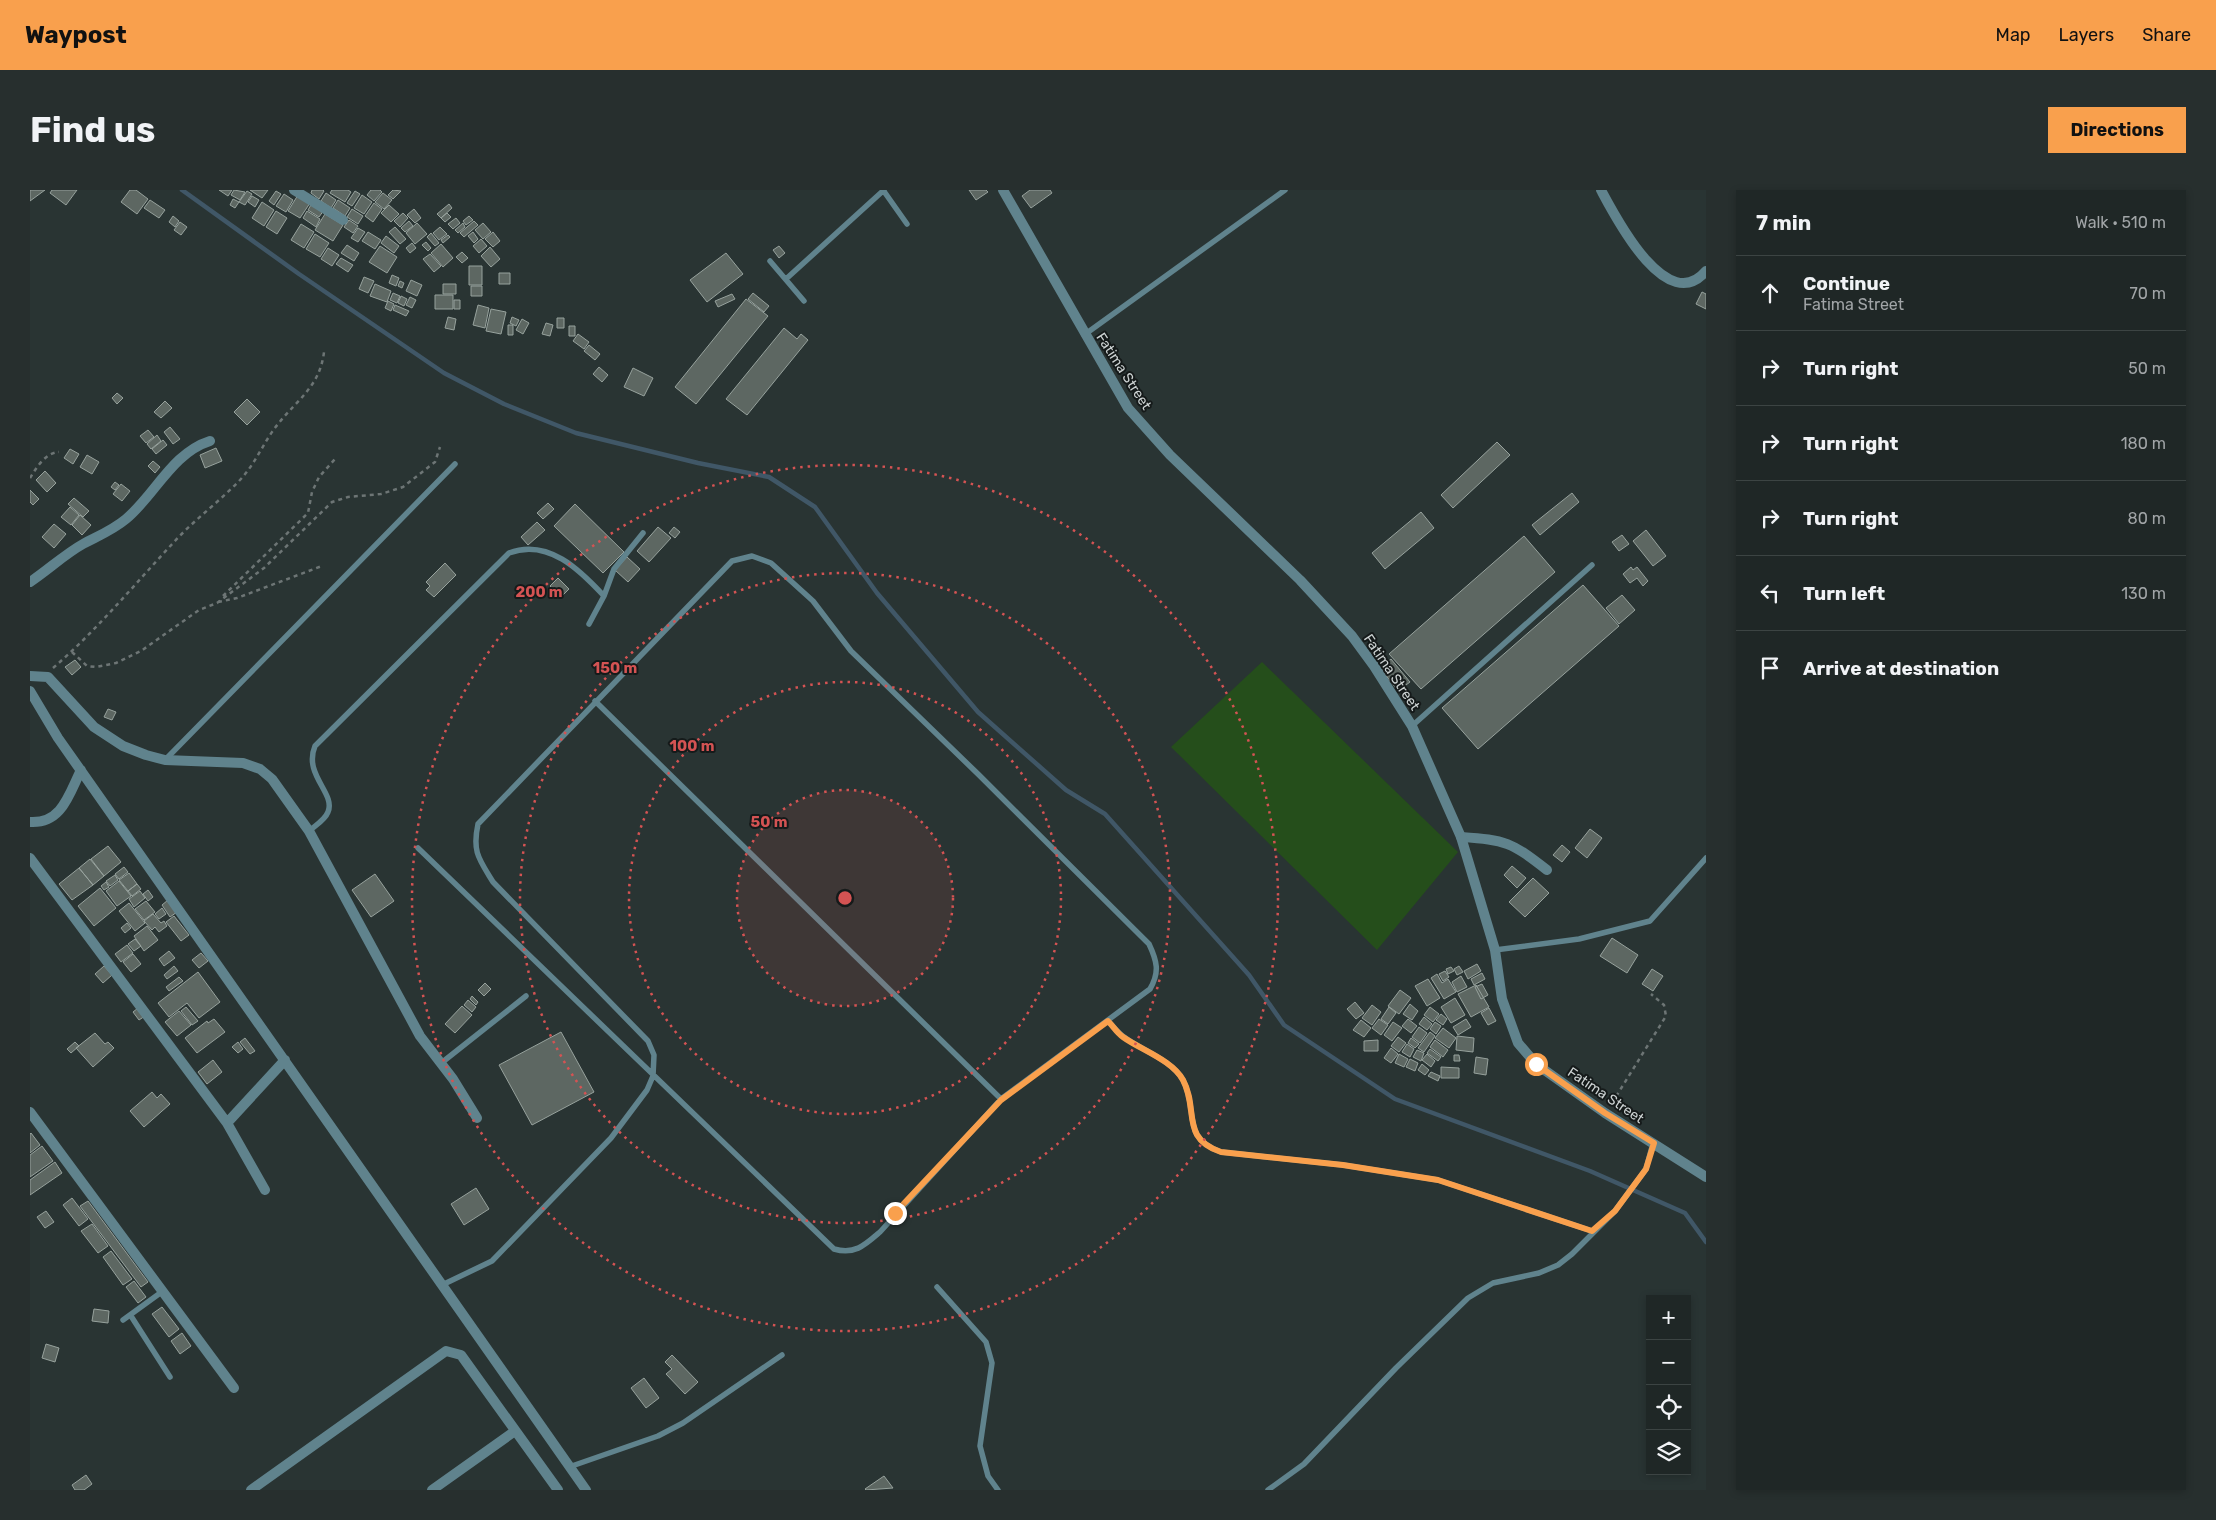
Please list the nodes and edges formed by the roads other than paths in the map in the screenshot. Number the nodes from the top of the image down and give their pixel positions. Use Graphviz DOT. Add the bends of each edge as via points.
graph roads {
  1 [pos="294,190"];
  2 [pos="884,190"];
  3 [pos="1003,190"];
  4 [pos="1285,190"];
  5 [pos="1601,190"];
  6 [pos="343,220"];
  7 [pos="907,224"];
  8 [pos="770,261"];
  9 [pos="1706,271"];
  10 [pos="786,279"];
  11 [pos="804,302"];
  12 [pos="1084,335"];
  13 [pos="210,441"];
  14 [pos="455,464"];
  15 [pos="642,533"];
  16 [pos="1592,565"];
  17 [pos="30,582"];
  18 [pos="604,596"];
  19 [pos="589,624"];
  20 [pos="30,676"];
  21 [pos="30,691"];
  22 [pos="595,701"];
  23 [pos="1412,726"];
  24 [pos="165,760"];
  25 [pos="81,770"];
  26 [pos="30,822"];
  27 [pos="309,831"];
  28 [pos="1461,837"];
  29 [pos="418,848"];
  30 [pos="30,858"];
  31 [pos="1706,858"];
  32 [pos="1547,870"];
  33 [pos="1495,950"];
  34 [pos="526,996"];
  35 [pos="1108,1021"];
  36 [pos="285,1060"];
  37 [pos="440,1064"];
  38 [pos="653,1076"];
  39 [pos="1001,1100"];
  40 [pos="30,1112"];
  41 [pos="477,1118"];
  42 [pos="226,1123"];
  43 [pos="1654,1143"];
  44 [pos="1706,1177"];
  45 [pos="265,1190"];
  46 [pos="1592,1231"];
  47 [pos="442,1285"];
  48 [pos="937,1287"];
  49 [pos="163,1291"];
  50 [pos="131,1316"];
  51 [pos="124,1320"];
  52 [pos="782,1354"];
  53 [pos="170,1377"];
  54 [pos="234,1388"];
  55 [pos="515,1431"];
  56 [pos="570,1467"];
  57 [pos="250,1490"];
  58 [pos="432,1490"];
  59 [pos="558,1490"];
  60 [pos="586,1490"];
  61 [pos="998,1490"];
  62 [pos="1268,1490"];
  1 -- 6 [label="street"];
  2 -- 7 [label="lane"];
  2 -- 10 [label="lane"];
  3 -- 12 [label="street, Fatima Street"];
  4 -- 12 [label="lane"];
  5 -- 9 [label="street" via="1630,238 1665,278 1683,284"];
  8 -- 10 [label="lane"];
  10 -- 11 [label="lane"];
  12 -- 23 [label="street, Fatima Street" via="1128,408 1352,636"];
  13 -- 17 [label="street" via="180,460 126,519 99,538 83,544"];
  14 -- 24 [label="lane"];
  15 -- 18 [label="lane" via="614,569"];
  16 -- 23 [label="lane"];
  18 -- 19 [label="lane"];
  18 -- 27 [label="lane" via="582,573 557,556 530,549 509,553 315,746 311,755 312,766 330,810"];
  20 -- 24 [label="street" via="45,676 94,727 108,737"];
  21 -- 25 [label="street"];
  22 -- 35 [label="lane" via="732,561 752,556 771,563 813,601 851,651 1149,944 1156,961 1157,977 1150,989"];
  22 -- 38 [label="lane" via="478,824 474,843 493,882 648,1040 654,1055"];
  22 -- 39 [label="lane"];
  23 -- 28 [label="street, Fatima Street"];
  24 -- 27 [label="street" via="221,761 260,769 286,796"];
  25 -- 26 [label="street" via="56,815 38,823"];
  25 -- 36 [label="street"];
  27 -- 37 [label="street" via="420,1036"];
  28 -- 32 [label="street" via="1505,842"];
  28 -- 33 [label="street, Fatima Street"];
  29 -- 38 [label="lane"];
  30 -- 42 [label="street"];
  31 -- 33 [label="lane" via="1650,921 1579,940"];
  33 -- 43 [label="street, Fatima Street" via="1502,999 1518,1043 1536,1064"];
  34 -- 37 [label="lane"];
  35 -- 39 [label="lane"];
  35 -- 46 [label="lane" via="1122,1036 1182,1078 1196,1137 1207,1147 1221,1152 1343,1165 1438,1180"];
  36 -- 42 [label="street"];
  36 -- 47 [label="street"];
  37 -- 41 [label="street"];
  38 -- 39 [label="lane" via="834,1249 844,1252 865,1246 880,1232"];
  38 -- 47 [label="lane" via="647,1090 611,1138 492,1261"];
  40 -- 49 [label="street"];
  42 -- 45 [label="street"];
  43 -- 44 [label="street, Fatima Street"];
  43 -- 46 [label="lane" via="1646,1169 1615,1211"];
  46 -- 62 [label="lane" via="1558,1265 1539,1273 1493,1283 1468,1298 1304,1464"];
  47 -- 56 [label="street"];
  48 -- 61 [label="lane" via="986,1342 992,1363 980,1446 988,1476"];
  49 -- 50 [label="lane"];
  49 -- 54 [label="street"];
  50 -- 51 [label="lane"];
  50 -- 53 [label="lane"];
  52 -- 56 [label="lane" via="683,1423 658,1436"];
  55 -- 57 [label="street" via="461,1355 446,1351"];
  55 -- 58 [label="street"];
  55 -- 59 [label="street"];
  56 -- 60 [label="street"];
}
